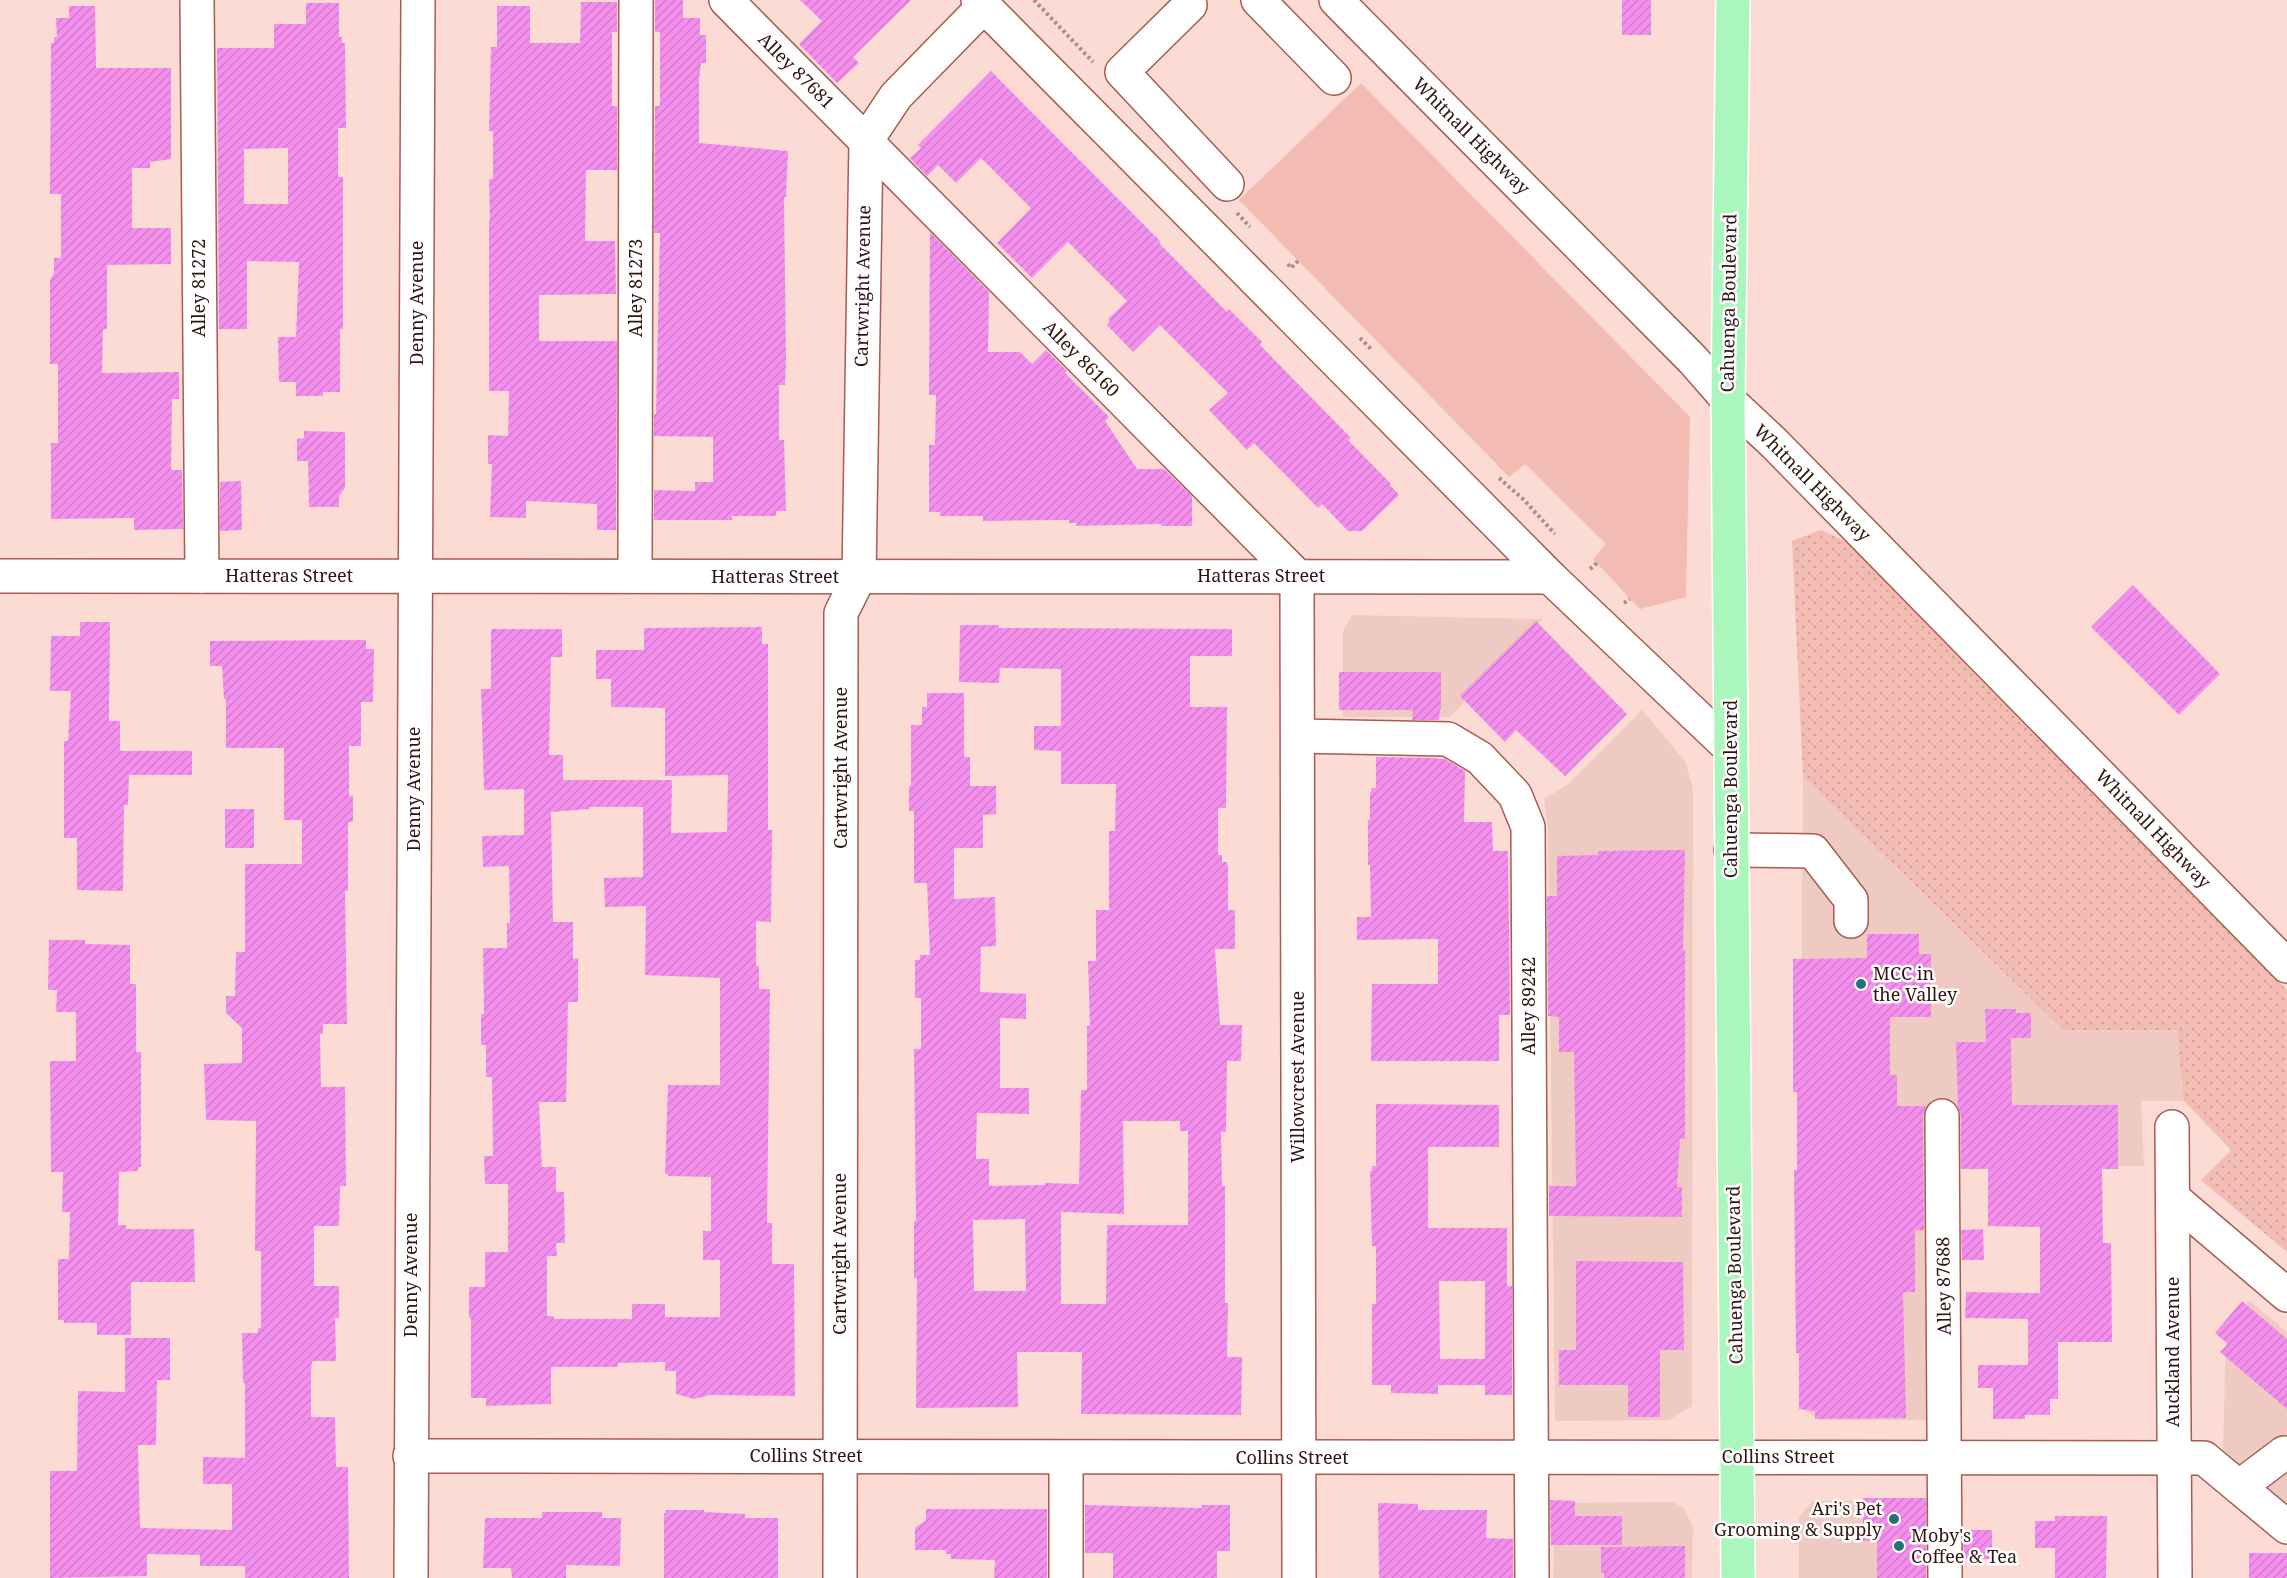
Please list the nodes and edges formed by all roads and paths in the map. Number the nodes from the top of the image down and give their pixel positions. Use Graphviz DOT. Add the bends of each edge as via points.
graph roads {
  1 [pos="197,0"];
  2 [pos="418,0"];
  3 [pos="636,0"];
  4 [pos="726,0"];
  5 [pos="1258,0"];
  6 [pos="1336,0"];
  7 [pos="1733,0"];
  8 [pos="1190,2"];
  9 [pos="981,3"];
  10 [pos="1334,78"];
  11 [pos="866,141"];
  12 [pos="1227,184"];
  13 [pos="1728,400"];
  14 [pos="1597,563"];
  15 [pos="1590,570"];
  16 [pos="0,576"];
  17 [pos="201,576"];
  18 [pos="416,576"];
  19 [pos="635,576"];
  20 [pos="1297,576"];
  21 [pos="859,577"];
  22 [pos="1550,577"];
  23 [pos="1298,736"];
  24 [pos="1731,749"];
  25 [pos="1731,850"];
  26 [pos="1851,921"];
  27 [pos="2287,966"];
  28 [pos="1942,1116"];
  29 [pos="2172,1127"];
  30 [pos="2173,1198"];
  31 [pos="2287,1295"];
  32 [pos="2287,1455"];
  33 [pos="410,1456"];
  34 [pos="839,1456"];
  35 [pos="1946,1457"];
  36 [pos="1066,1458"];
  37 [pos="1298,1458"];
  38 [pos="1738,1458"];
  39 [pos="1532,1459"];
  40 [pos="2174,1459"];
  41 [pos="2239,1487"];
  42 [pos="2287,1527"];
  43 [pos="411,1578"];
  44 [pos="840,1578"];
  45 [pos="1066,1578"];
  46 [pos="1299,1578"];
  47 [pos="1532,1578"];
  48 [pos="1738,1578"];
  49 [pos="1945,1578"];
  50 [pos="2175,1578"];
  1 -- 17 [label="street, Alley 81272"];
  2 -- 18 [label="street, Denny Avenue"];
  3 -- 19 [label="street, Alley 81273"];
  4 -- 11 [label="street, Alley 87681"];
  5 -- 10 [label="street"];
  6 -- 13 [label="street, Whitnall Highway"];
  7 -- 13 [label="main road, Cahuenga Boulevard"];
  8 -- 12 [label="street" via="1122,72"];
  9 -- 11 [label="street" via="896,96"];
  9 -- 22 [label="street"];
  11 -- 20 [label="street, Alley 86160"];
  11 -- 21 [label="street, Cartwright Avenue"];
  13 -- 24 [label="main road, Cahuenga Boulevard"];
  13 -- 27 [label="street, Whitnall Highway"];
  14 -- 15 [label="path"];
  16 -- 17 [label="street, Hatteras Street"];
  17 -- 18 [label="street, Hatteras Street"];
  18 -- 19 [label="street, Hatteras Street"];
  18 -- 33 [label="street, Denny Avenue"];
  19 -- 21 [label="street, Hatteras Street"];
  20 -- 21 [label="street, Hatteras Street"];
  20 -- 22 [label="street, Hatteras Street"];
  20 -- 23 [label="street, Willowcrest Avenue"];
  21 -- 34 [label="street, Cartwright Avenue" via="841,613"];
  22 -- 24 [label="street"];
  23 -- 37 [label="street, Willowcrest Avenue"];
  23 -- 39 [label="street, Alley 89242" via="1448,739 1480,758 1515,795 1528,827"];
  24 -- 25 [label="main road, Cahuenga Boulevard"];
  25 -- 26 [label="street" via="1813,851 1851,900"];
  25 -- 38 [label="main road, Cahuenga Boulevard"];
  28 -- 35 [label="street, Alley 87688"];
  29 -- 30 [label="street, Auckland Avenue"];
  30 -- 31 [label="street"];
  30 -- 40 [label="street, Auckland Avenue"];
  32 -- 41 [label="street" via="2284,1453"];
  33 -- 34 [label="street, Collins Street"];
  33 -- 43 [label="street, Denny Avenue"];
  34 -- 36 [label="street, Collins Street"];
  34 -- 44 [label="street, Cartwright Avenue"];
  35 -- 38 [label="street, Collins Street"];
  35 -- 40 [label="street, Collins Street"];
  35 -- 49 [label="street, Alley 87688"];
  36 -- 37 [label="street, Collins Street"];
  36 -- 45 [label="street"];
  37 -- 39 [label="street, Collins Street"];
  37 -- 46 [label="street, Willowcrest Avenue"];
  38 -- 39 [label="street, Collins Street"];
  38 -- 48 [label="main road, Cahuenga Boulevard"];
  39 -- 47 [label="street, Alley 89242"];
  40 -- 41 [label="street, Collins Street" via="2204,1458"];
  40 -- 50 [label="street, Auckland Avenue"];
  41 -- 42 [label="street, Collins Street"];
}
